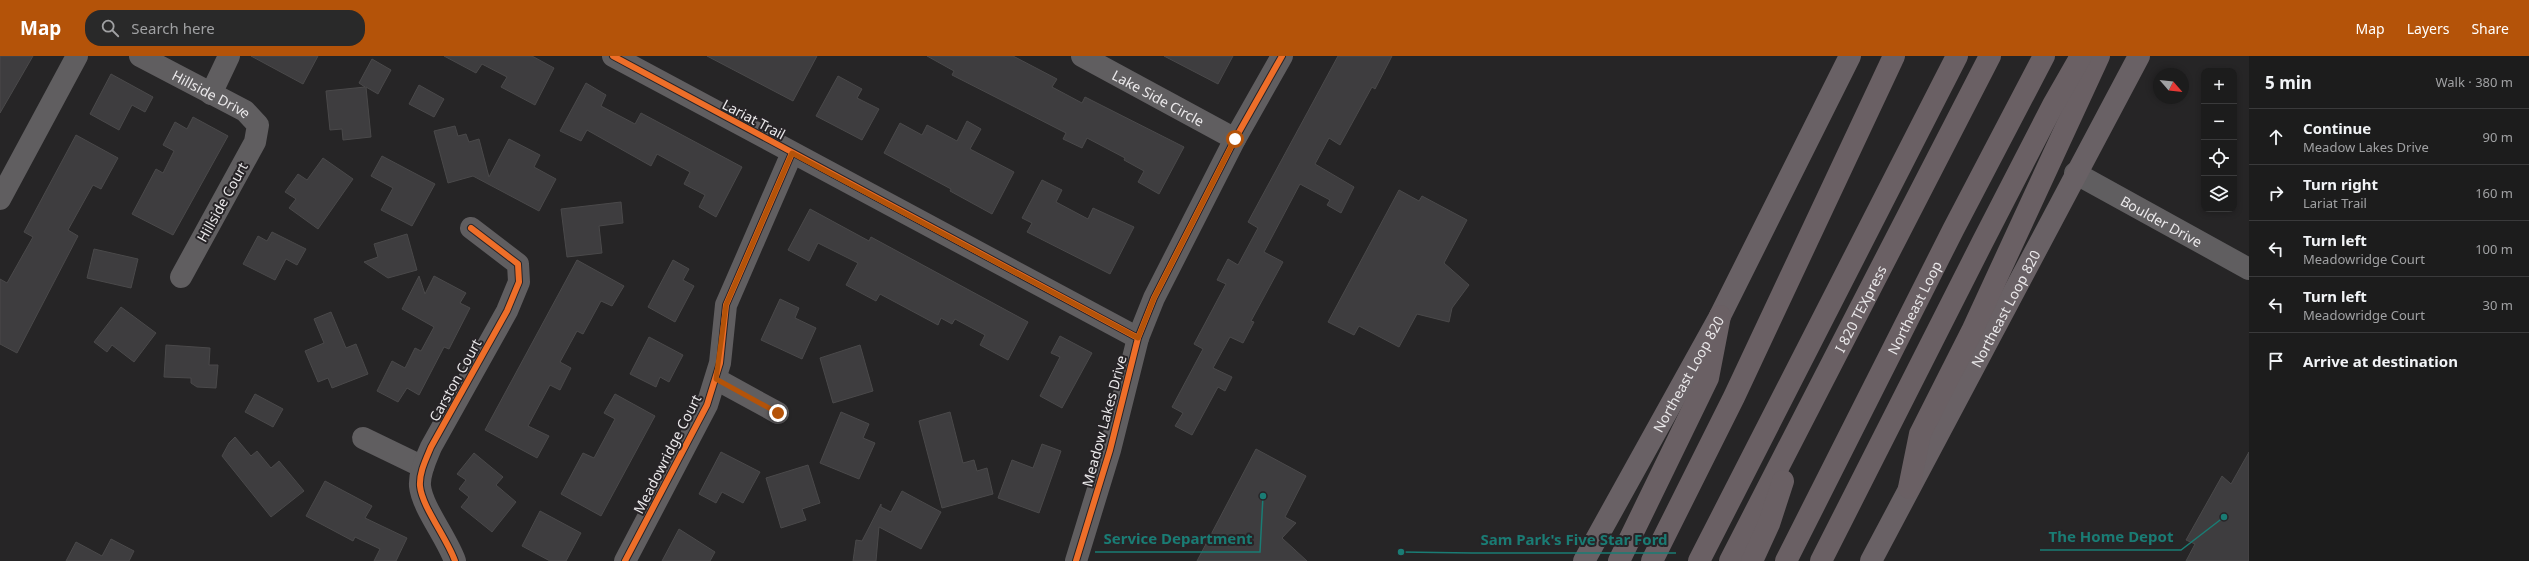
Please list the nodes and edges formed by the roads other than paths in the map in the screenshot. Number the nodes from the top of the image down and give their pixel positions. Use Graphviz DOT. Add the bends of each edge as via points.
graph roads {
  1 [pos="78,56"];
  2 [pos="140,56"];
  3 [pos="229,56"];
  4 [pos="614,56"];
  5 [pos="1082,56"];
  6 [pos="1282,56"];
  7 [pos="1850,56"];
  8 [pos="1894,56"];
  9 [pos="1957,56"];
  10 [pos="1990,56"];
  11 [pos="2044,56"];
  12 [pos="2082,56"];
  13 [pos="2099,56"];
  14 [pos="2139,56"];
  15 [pos="211,94"];
  16 [pos="258,125"];
  17 [pos="1235,139"];
  18 [pos="792,153"];
  19 [pos="2075,173"];
  20 [pos="0,198"];
  21 [pos="471,228"];
  22 [pos="2249,269"];
  23 [pos="181,277"];
  24 [pos="1720,316"];
  25 [pos="1138,338"];
  26 [pos="716,379"];
  27 [pos="778,413"];
  28 [pos="1803,417"];
  29 [pos="363,438"];
  30 [pos="423,467"];
  31 [pos="1909,488"];
  32 [pos="455,561"];
  33 [pos="625,561"];
  34 [pos="1076,561"];
  35 [pos="1584,561"];
  36 [pos="1619,561"];
  37 [pos="1652,561"];
  38 [pos="1699,561"];
  39 [pos="1730,561"];
  40 [pos="1752,561"];
  41 [pos="1786,561"];
  42 [pos="1821,561"];
  43 [pos="1871,561"];
  1 -- 20 [label="street"];
  2 -- 15 [label="street, Hillside Drive"];
  3 -- 15 [label="street"];
  4 -- 18 [label="street, Lariat Trail"];
  5 -- 17 [label="street, Lake Side Circle"];
  6 -- 17 [label="street, Meadow Lakes Drive"];
  7 -- 24 [label="main road, Northeast Loop 820"];
  8 -- 37 [label="highway" via="1734,397"];
  9 -- 38 [label="highway, I 820 TEXpress"];
  10 -- 28 [label="highway, I 820 TEXpress"];
  11 -- 41 [label="highway, Northeast Loop"];
  12 -- 42 [label="highway" via="2053,105"];
  13 -- 31 [label="highway" via="1972,331 1920,434"];
  14 -- 19 [label="main road, Northeast Loop 820"];
  15 -- 16 [label="street, Hillside Drive" via="245,111"];
  16 -- 23 [label="street, Hillside Court" via="255,142"];
  17 -- 25 [label="street, Meadow Lakes Drive" via="1154,298"];
  18 -- 25 [label="street, Lariat Trail"];
  18 -- 26 [label="street, Meadowridge Court" via="726,305"];
  19 -- 22 [label="street, Boulder Drive"];
  19 -- 31 [label="main road, Northeast Loop 820"];
  21 -- 30 [label="street, Carston Court" via="518,264 519,282 507,311 431,447"];
  24 -- 35 [label="main road, Northeast Loop 820"];
  24 -- 36 [label="highway" via="1708,378"];
  25 -- 34 [label="street, Meadow Lakes Drive" via="1110,450"];
  26 -- 27 [label="street"];
  26 -- 33 [label="street, Meadowridge Court" via="707,406"];
  28 -- 39 [label="highway, I 820 TEXpress"];
  28 -- 40 [label="highway" via="1769,524"];
  29 -- 30 [label="street"];
  30 -- 32 [label="street, Carston Court" via="420,484 422,496 450,545"];
  31 -- 43 [label="main road, Northeast Loop 820"];
}
